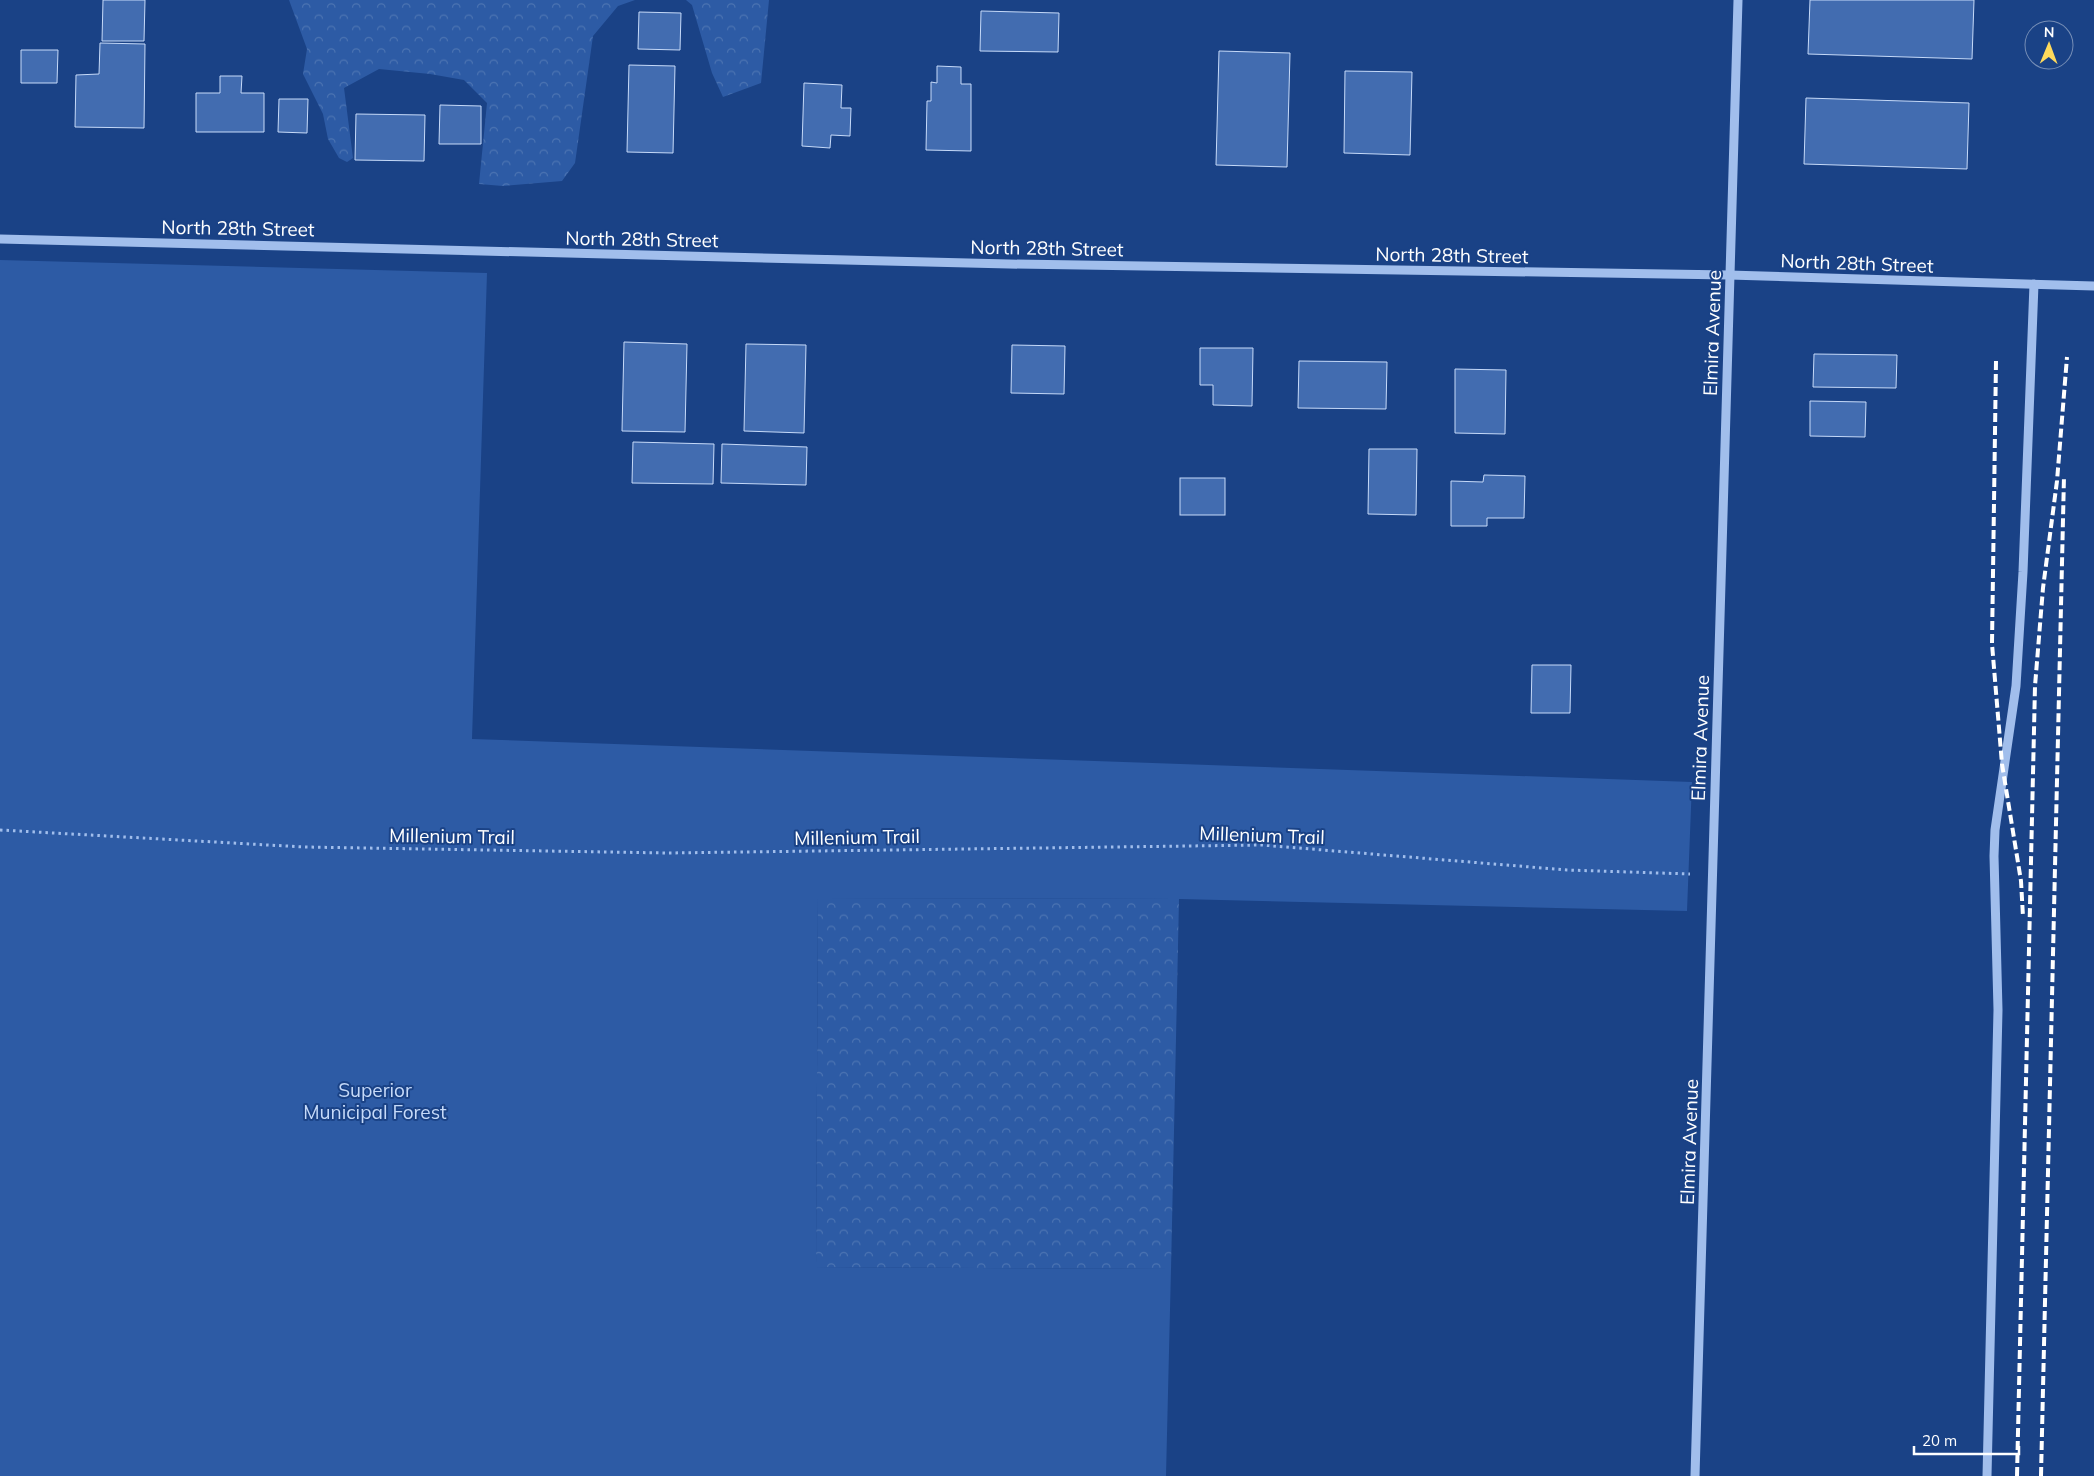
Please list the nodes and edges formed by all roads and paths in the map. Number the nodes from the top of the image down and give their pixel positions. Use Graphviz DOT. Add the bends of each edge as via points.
graph roads {
  1 [pos="1738,0"];
  2 [pos="0,239"];
  3 [pos="1729,275"];
  4 [pos="2034,284"];
  5 [pos="2094,286"];
  6 [pos="0,830"];
  7 [pos="1713,875"];
  8 [pos="1695,1476"];
  9 [pos="1987,1476"];
  1 -- 3 [label="street, Elmira Avenue"];
  2 -- 3 [label="street, North 28th Street" via="1009,264"];
  3 -- 4 [label="street, North 28th Street"];
  3 -- 7 [label="street, Elmira Avenue"];
  4 -- 5 [label="street, North 28th Street"];
  4 -- 9 [label="street" via="2018,660 1995,830 1998,1010"];
  6 -- 7 [label="path, Millenium Trail" via="304,847 668,853 1262,845 1567,870"];
  7 -- 8 [label="street, Elmira Avenue"];
}
